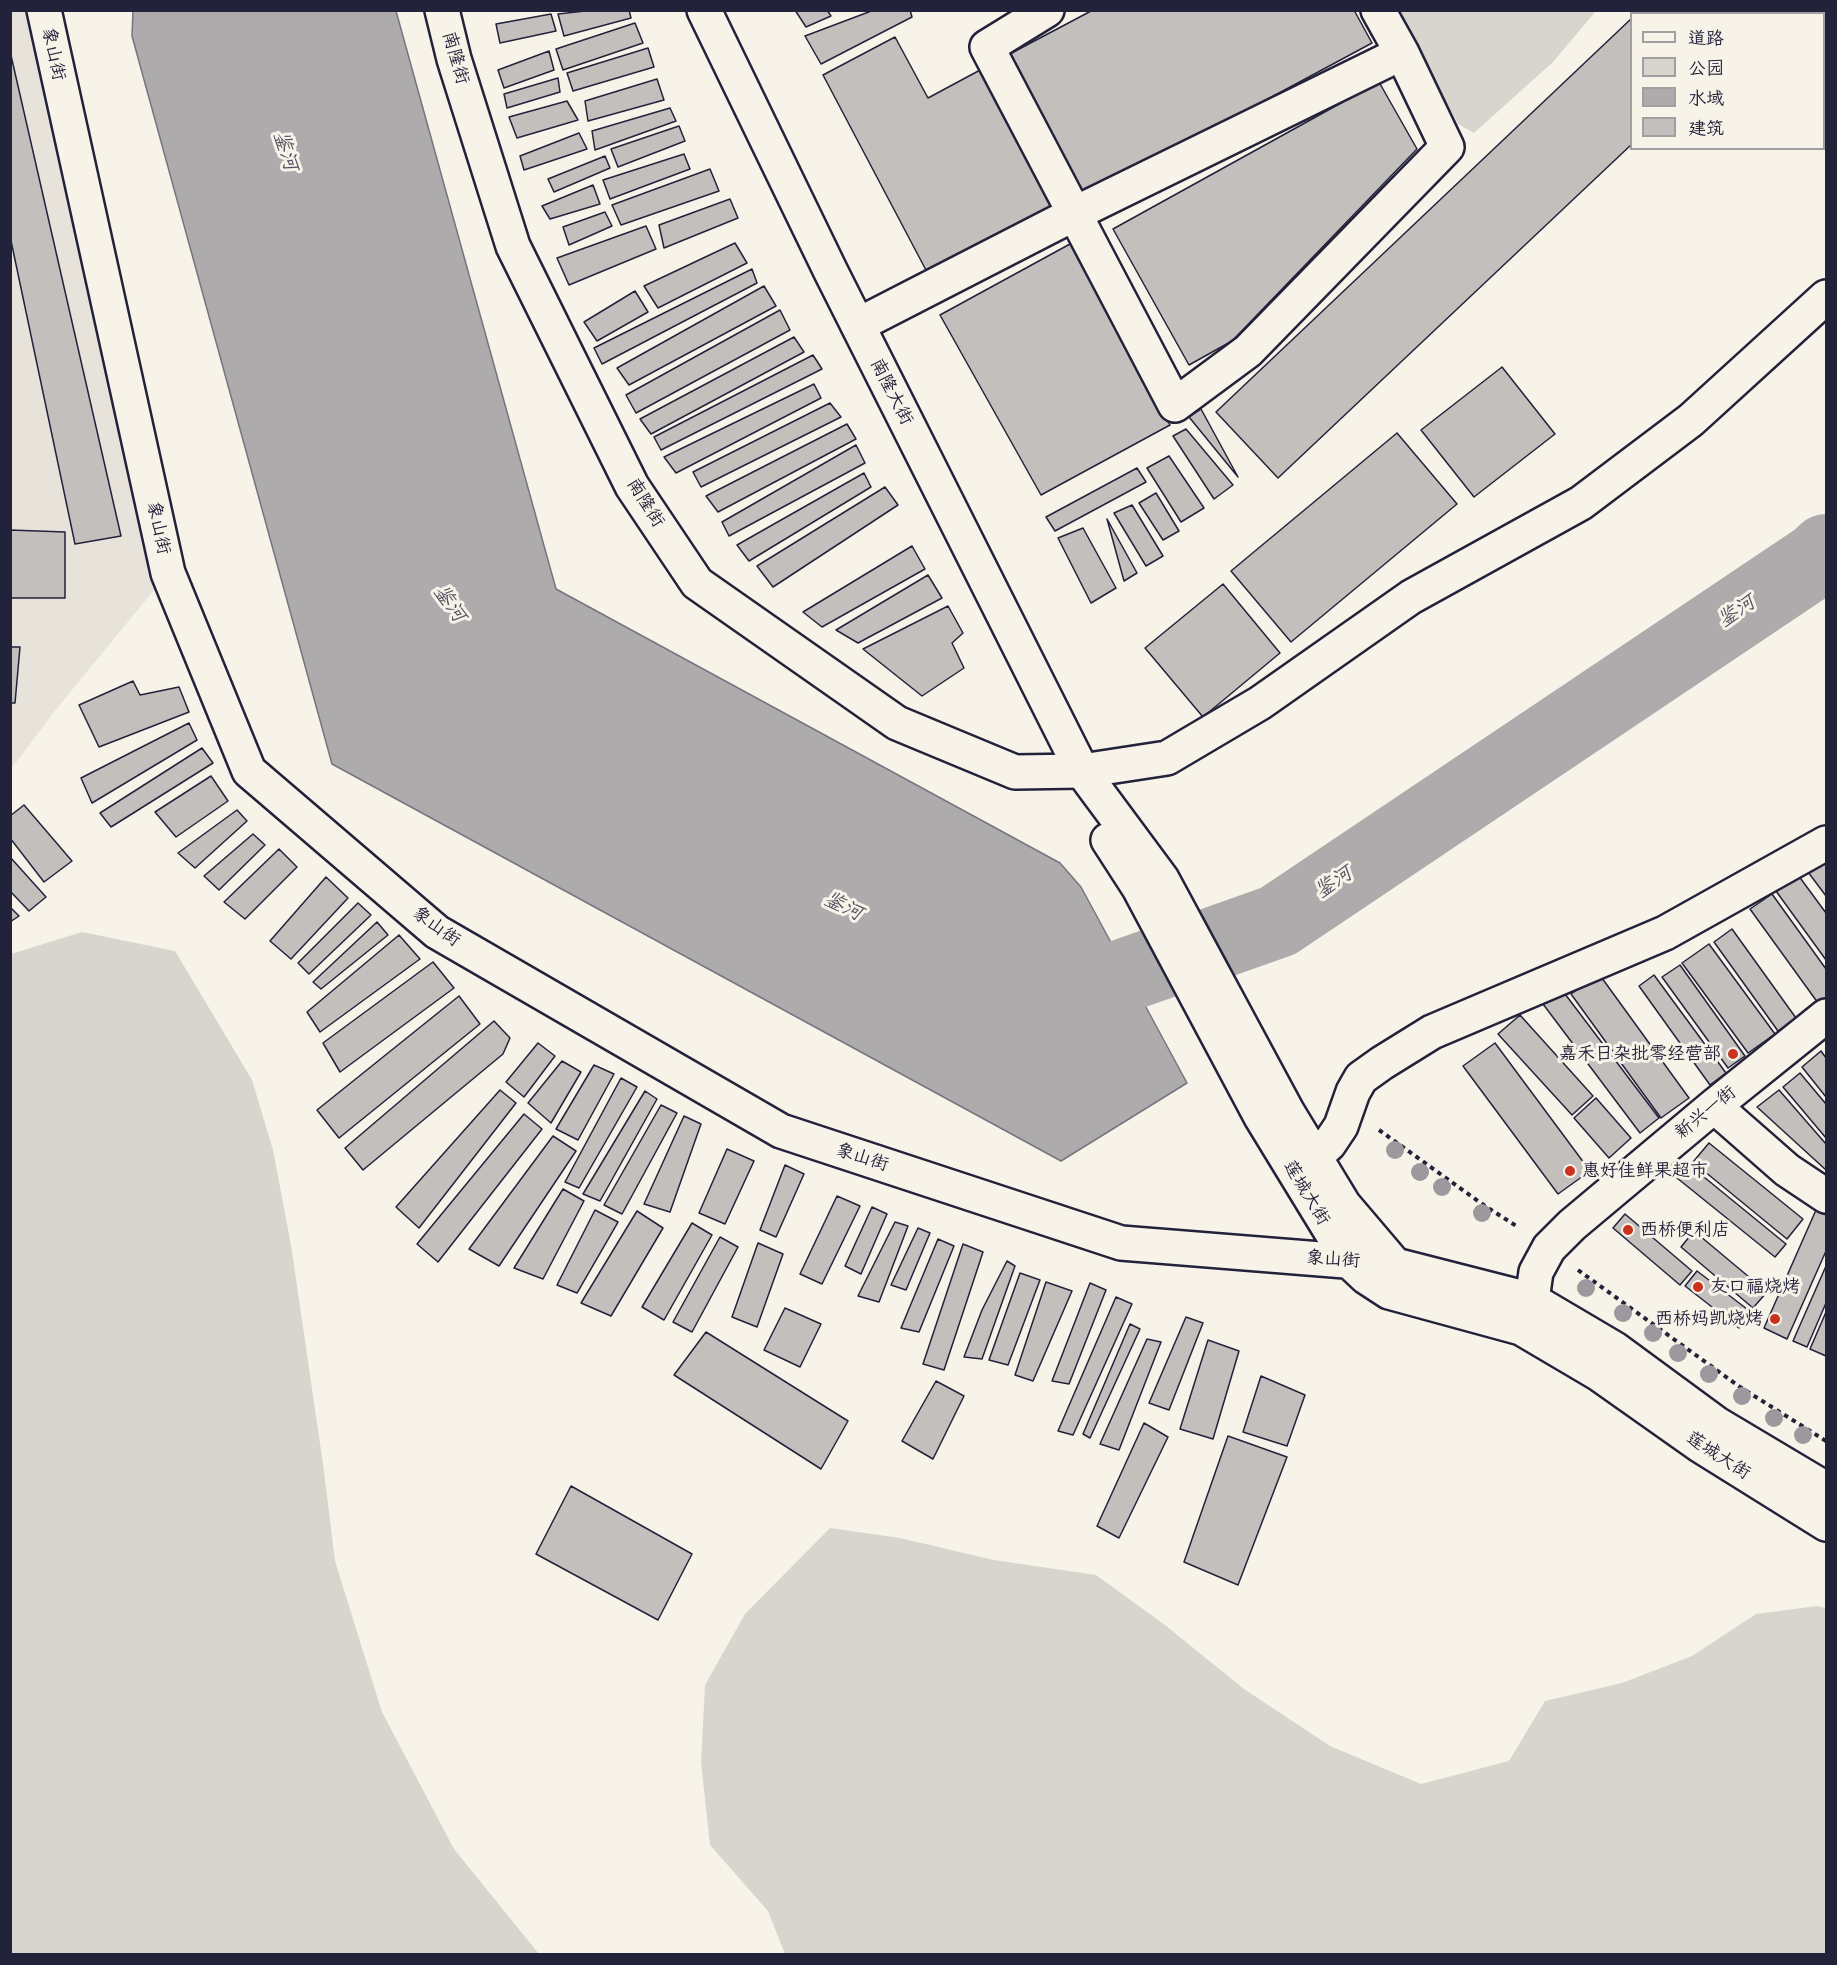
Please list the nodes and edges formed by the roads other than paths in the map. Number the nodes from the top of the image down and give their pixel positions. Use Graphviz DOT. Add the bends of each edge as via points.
graph roads {
  1 [pos="44,10"];
  2 [pos="442,10"];
  3 [pos="704,10"];
  4 [pos="1047,10"];
  5 [pos="1378,10"];
  6 [pos="1402,53"];
  7 [pos="1074,214"];
  8 [pos="1827,297"];
  9 [pos="858,325"];
  10 [pos="1072,771"];
  11 [pos="1827,843"];
  12 [pos="1827,1016"];
  13 [pos="1714,1106"];
  14 [pos="1274,1114"];
  15 [pos="1316,1157"];
  16 [pos="1827,1196"];
  17 [pos="1349,1262"];
  18 [pos="1395,1265"];
  19 [pos="1532,1299"];
  20 [pos="1827,1489"];
  21 [pos="1827,1524"];
  1 -- 17 [label="street, 象山街" via="168,573 249,771 437,932 781,1131 1121,1243"];
  2 -- 10 [label="street, 南隆街" via="513,246 632,486 698,583 897,723 1016,772"];
  3 -- 9 [label="street, 南隆大街"];
  4 -- 7 [label="street" via="987,47"];
  5 -- 6 [label="street"];
  6 -- 7 [label="street"];
  6 -- 7 [label="street" via="1447,147 1248,351 1175,405"];
  7 -- 9 [label="street"];
  8 -- 10 [label="street, 南隆街" via="1691,420 1581,504 1411,597 1260,703 1167,758"];
  9 -- 10 [label="street, 南隆大街"];
  10 -- 14 [label="street, 莲城大街" via="1150,884"];
  11 -- 15 [label="street" via="1665,933 1432,1032 1382,1062 1361,1078 1341,1126"];
  12 -- 13 [label="street, 新兴一街"];
  13 -- 16 [label="street" via="1787,1170"];
  13 -- 19 [label="street, 新兴一街" via="1549,1248 1536,1272"];
  14 -- 15 [label="street, 莲城大街"];
  14 -- 17 [label="street, 莲城大街"];
  15 -- 18 [label="street, 莲城大街" via="1344,1205"];
  17 -- 18 [label="street, 象山街"];
  17 -- 21 [label="street, 莲城大街" via="1389,1292 1521,1328 1599,1374 1701,1446"];
  18 -- 19 [label="street, 莲城大街"];
  19 -- 20 [label="street, 莲城大街" via="1615,1349 1717,1424"];
}
